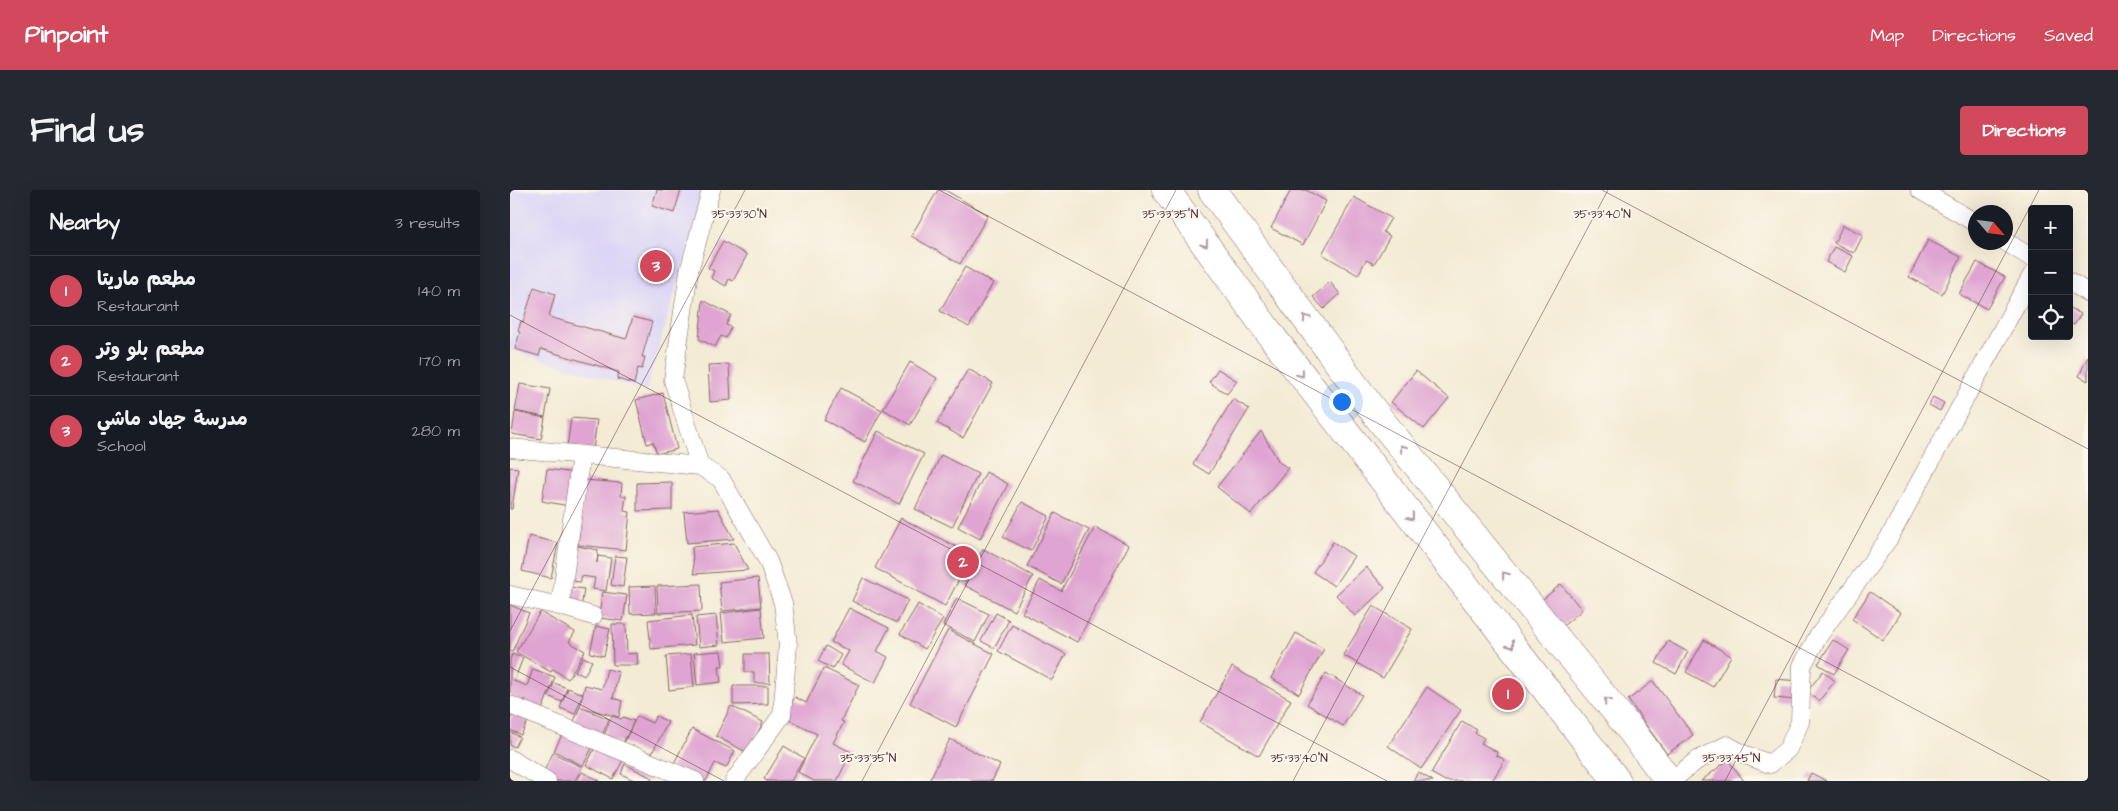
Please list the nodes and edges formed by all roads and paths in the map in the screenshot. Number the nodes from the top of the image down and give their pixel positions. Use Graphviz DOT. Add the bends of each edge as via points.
graph roads {
  1 [pos="711,190"];
  2 [pos="1166,190"];
  3 [pos="1212,190"];
  4 [pos="1920,190"];
  5 [pos="1968,219"];
  6 [pos="2013,246"];
  7 [pos="2028,256"];
  8 [pos="2028,282"];
  9 [pos="2073,284"];
  10 [pos="2088,293"];
  11 [pos="510,448"];
  12 [pos="581,455"];
  13 [pos="700,466"];
  14 [pos="510,595"];
  15 [pos="560,606"];
  16 [pos="593,616"];
  17 [pos="510,705"];
  18 [pos="1633,733"];
  19 [pos="510,759"];
  20 [pos="1598,759"];
  21 [pos="547,781"];
  22 [pos="695,781"];
  23 [pos="734,781"];
  24 [pos="1617,781"];
  25 [pos="1670,781"];
  1 -- 13 [label="street" via="689,271 673,380"];
  2 -- 20 [label="main road, one-way" via="1273,338"];
  18 -- 3 [label="main road, one-way" via="1378,417"];
  4 -- 5 [label="street"];
  6 -- 7 [label="street"];
  8 -- 25 [label="street" via="1889,538 1817,638 1802,666 1800,722 1788,749 1770,764 1727,746 1696,761"];
  9 -- 10 [label="street"];
  11 -- 12 [label="street"];
  12 -- 13 [label="street"];
  12 -- 15 [label="street"];
  13 -- 23 [label="street" via="721,480 768,561 783,603 788,645 782,715"];
  14 -- 15 [label="street"];
  15 -- 16 [label="street"];
  17 -- 22 [label="street"];
  18 -- 20 [label="main road"];
  18 -- 25 [label="main road"];
  19 -- 21 [label="street"];
  20 -- 24 [label="main road"];
}
